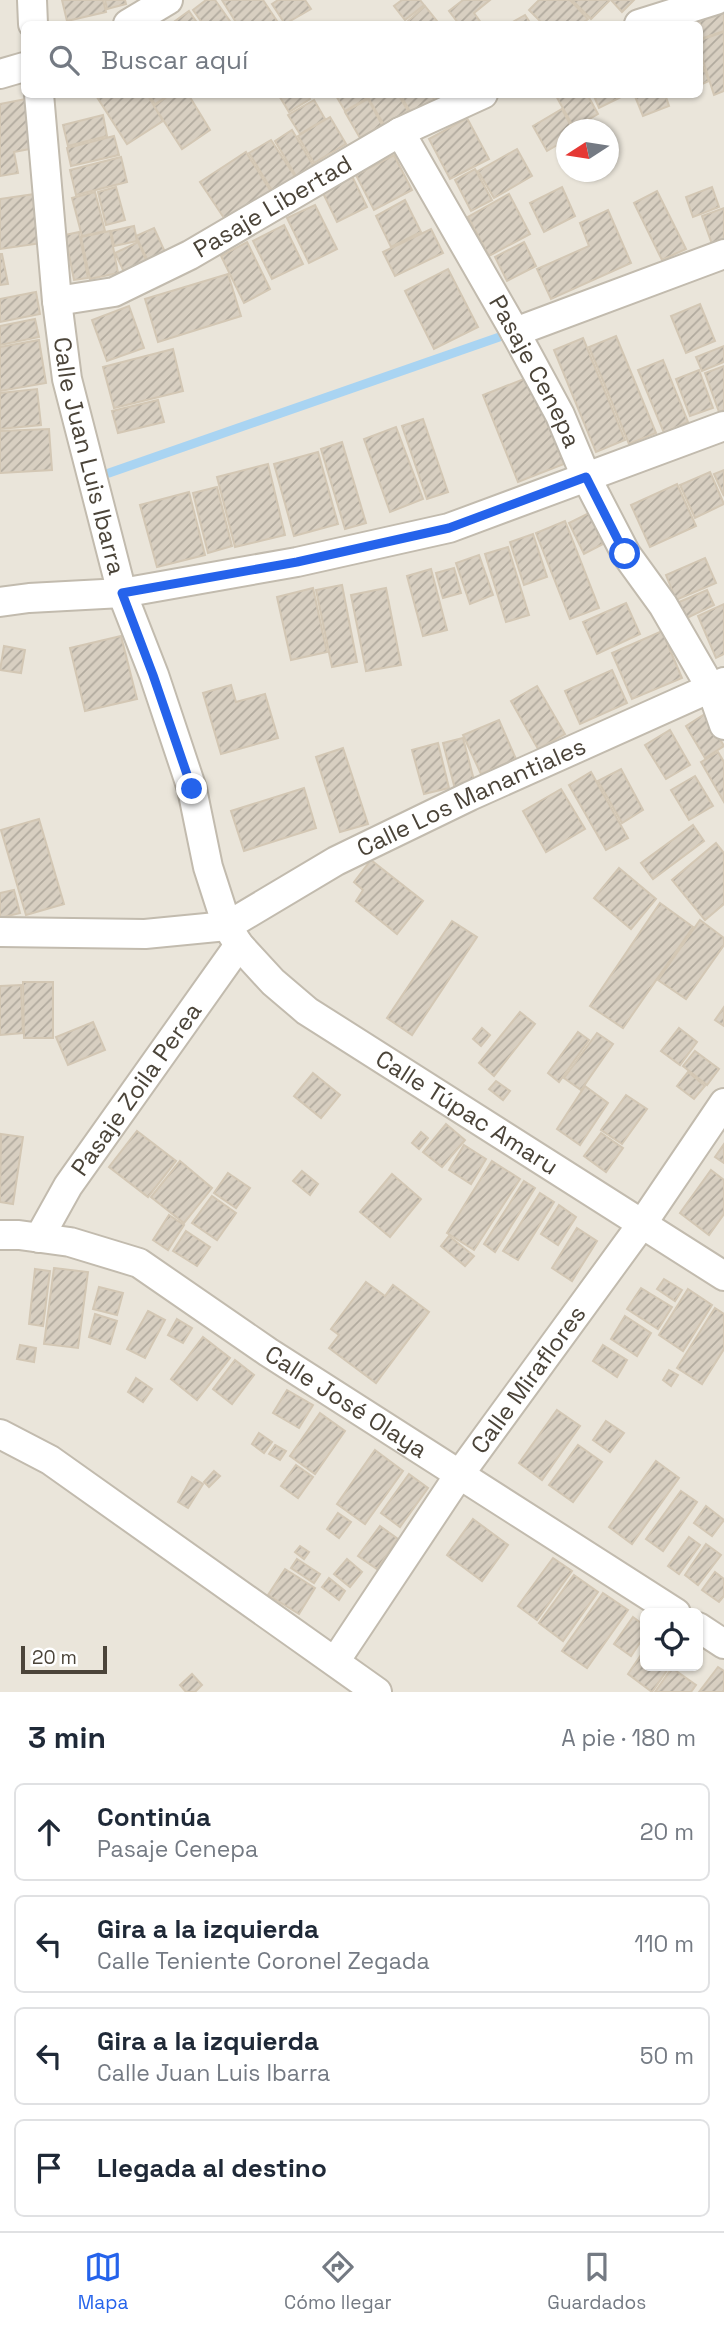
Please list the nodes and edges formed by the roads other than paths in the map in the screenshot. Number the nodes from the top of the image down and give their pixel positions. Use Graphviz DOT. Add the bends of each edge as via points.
graph roads {
  1 [pos="32,0"];
  2 [pos="167,0"];
  3 [pos="716,0"];
  4 [pos="33,21"];
  5 [pos="133,21"];
  6 [pos="649,21"];
  7 [pos="21,68"];
  8 [pos="0,74"];
  9 [pos="39,98"];
  10 [pos="474,98"];
  11 [pos="400,131"];
  12 [pos="724,254"];
  13 [pos="57,302"];
  14 [pos="515,332"];
  15 [pos="724,426"];
  16 [pos="586,477"];
  17 [pos="122,593"];
  18 [pos="0,602"];
  19 [pos="717,685"];
  20 [pos="724,725"];
  21 [pos="0,932"];
  22 [pos="233,935"];
  23 [pos="724,1104"];
  24 [pos="642,1224"];
  25 [pos="0,1235"];
  26 [pos="39,1238"];
  27 [pos="724,1276"];
  28 [pos="0,1434"];
  29 [pos="459,1475"];
  30 [pos="668,1608"];
  31 [pos="703,1630"];
  32 [pos="724,1644"];
  33 [pos="336,1660"];
  34 [pos="377,1692"];
  1 -- 4 [label="street"];
  2 -- 5 [label="street"];
  3 -- 6 [label="street"];
  7 -- 8 [label="street"];
  9 -- 13 [label="street, Calle Juan Luis Ibarra"];
  10 -- 11 [label="street, Pasaje Libertad"];
  11 -- 13 [label="street, Pasaje Libertad" via="190,255 114,292"];
  11 -- 14 [label="street, Pasaje Cenepa"];
  12 -- 14 [label="street"];
  13 -- 17 [label="street, Calle Juan Luis Ibarra" via="66,379"];
  14 -- 16 [label="street, Pasaje Cenepa" via="560,415"];
  15 -- 16 [label="street"];
  16 -- 17 [label="street" via="449,528 297,562"];
  16 -- 19 [label="street, Pasaje Cenepa" via="625,554"];
  17 -- 18 [label="street"];
  17 -- 22 [label="street, Calle Juan Luis Ibarra" via="192,789 208,867"];
  19 -- 20 [label="street, Pasaje Cenepa"];
  19 -- 22 [label="street, Calle Los Manantiales" via="336,861"];
  21 -- 22 [label="street"];
  22 -- 24 [label="street, Calle Túpac Amaru" via="273,982 307,1011"];
  22 -- 26 [label="street, Pasaje Zoila Perea" via="68,1186"];
  23 -- 24 [label="street, Calle Miraflores"];
  24 -- 27 [label="street, Calle Túpac Amaru"];
  24 -- 29 [label="street, Calle Miraflores"];
  25 -- 26 [label="street, Calle José Olaya"];
  26 -- 29 [label="street, Calle José Olaya" via="70,1242 139,1263"];
  28 -- 33 [label="street" via="50,1460"];
  29 -- 30 [label="street, Calle José Olaya"];
  29 -- 33 [label="street, Calle Miraflores"];
  31 -- 32 [label="street"];
  33 -- 34 [label="street"];
}
